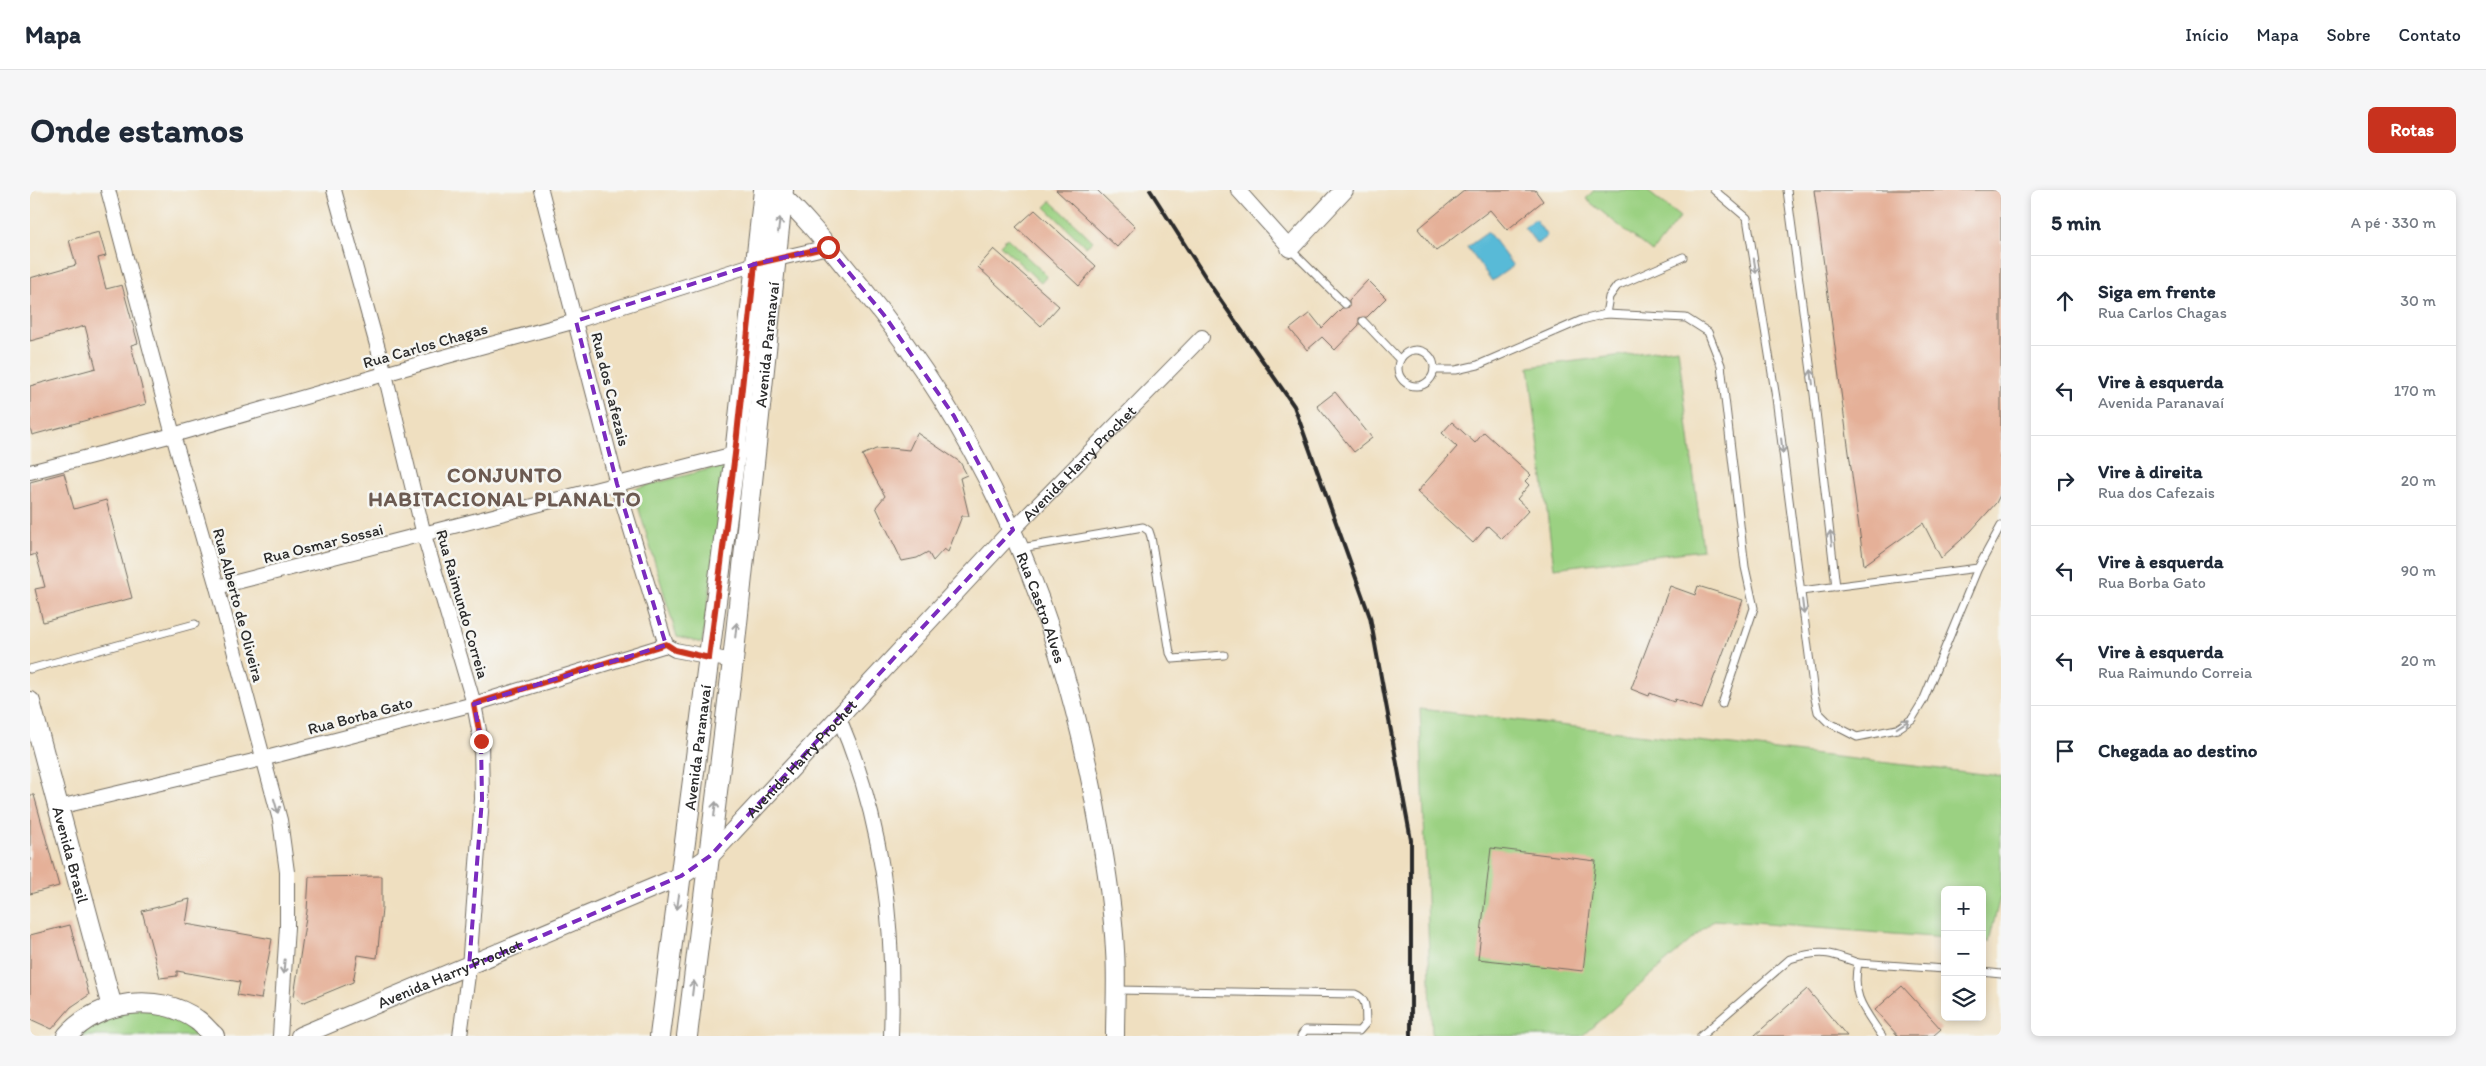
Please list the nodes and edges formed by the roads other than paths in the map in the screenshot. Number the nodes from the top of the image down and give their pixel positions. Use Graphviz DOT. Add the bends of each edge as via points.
graph roads {
  1 [pos="108,190"];
  2 [pos="334,190"];
  3 [pos="541,190"];
  4 [pos="1238,190"];
  5 [pos="1344,190"];
  6 [pos="1714,190"];
  7 [pos="1787,190"];
  8 [pos="776,192"];
  9 [pos="828,247"];
  10 [pos="1290,248"];
  11 [pos="1684,257"];
  12 [pos="775,259"];
  13 [pos="755,264"];
  14 [pos="1345,304"];
  15 [pos="1606,314"];
  16 [pos="576,321"];
  17 [pos="1363,321"];
  18 [pos="1202,337"];
  19 [pos="1400,360"];
  20 [pos="1434,370"];
  21 [pos="385,374"];
  22 [pos="173,435"];
  23 [pos="756,449"];
  24 [pos="735,454"];
  25 [pos="30,472"];
  26 [pos="617,484"];
  27 [pos="2001,526"];
  28 [pos="1013,530"];
  29 [pos="424,535"];
  30 [pos="1020,548"];
  31 [pos="1978,568"];
  32 [pos="1836,587"];
  33 [pos="217,588"];
  34 [pos="1801,591"];
  35 [pos="195,624"];
  36 [pos="666,644"];
  37 [pos="1224,655"];
  38 [pos="709,658"];
  39 [pos="733,661"];
  40 [pos="30,669"];
  41 [pos="30,702"];
  42 [pos="474,704"];
  43 [pos="1722,704"];
  44 [pos="839,718"];
  45 [pos="262,759"];
  46 [pos="59,808"];
  47 [pos="710,856"];
  48 [pos="681,876"];
  49 [pos="1858,963"];
  50 [pos="469,967"];
  51 [pos="1941,969"];
  52 [pos="1986,972"];
  53 [pos="2001,974"];
  54 [pos="1115,990"];
  55 [pos="112,1007"];
  56 [pos="68,1036"];
  57 [pos="214,1036"];
  58 [pos="280,1036"];
  59 [pos="300,1036"];
  60 [pos="460,1036"];
  61 [pos="660,1036"];
  62 [pos="687,1036"];
  63 [pos="892,1036"];
  64 [pos="1115,1036"];
  65 [pos="1301,1036"];
  66 [pos="1701,1036"];
  67 [pos="1882,1036"];
  1 -- 22 [label="street, Rua Alberto de Oliveira"];
  2 -- 21 [label="street, Rua Raimundo Correia"];
  3 -- 16 [label="street, Rua dos Cafezais"];
  4 -- 10 [label="street"];
  5 -- 10 [label="street"];
  6 -- 34 [label="lane, one-way" via="1747,218 1776,398"];
  32 -- 7 [label="lane, one-way"];
  8 -- 9 [label="street, Rua Castro Alves"];
  12 -- 8 [label="main road, Avenida Paranavaí, one-way"];
  8 -- 13 [label="main road, Avenida Paranavaí"];
  9 -- 12 [label="street, Rua Carlos Chagas"];
  9 -- 28 [label="street, Rua Castro Alves" via="884,315 954,416"];
  10 -- 14 [label="lane"];
  11 -- 15 [label="lane" via="1617,286 1609,297"];
  12 -- 13 [label="street, Rua Carlos Chagas"];
  12 -- 23 [label="main road, Avenida Paranavaí"];
  13 -- 16 [label="street, Rua Carlos Chagas"];
  13 -- 24 [label="main road, Avenida Paranavaí"];
  15 -- 20 [label="lane" via="1582,320 1478,365"];
  15 -- 43 [label="lane" via="1686,318 1708,332 1720,365 1745,567 1754,608"];
  16 -- 21 [label="street, Rua Carlos Chagas"];
  16 -- 26 [label="street, Rua dos Cafezais"];
  17 -- 19 [label="lane"];
  18 -- 28 [label="street, Avenida Harry Prochet"];
  19 -- 20 [label="lane" via="1411,351 1425,352"];
  19 -- 20 [label="lane" via="1398,367 1402,380 1415,386 1428,382"];
  21 -- 22 [label="street, Rua Carlos Chagas"];
  21 -- 29 [label="street, Rua Raimundo Correia"];
  22 -- 25 [label="street, Rua Carlos Chagas"];
  22 -- 33 [label="street, Rua Alberto de Oliveira"];
  23 -- 24 [label="street, Rua Osmar Sossai"];
  39 -- 23 [label="main road, Avenida Paranavaí, one-way"];
  24 -- 26 [label="street, Rua Osmar Sossai"];
  24 -- 38 [label="main road, Avenida Paranavaí"];
  26 -- 29 [label="street, Rua Osmar Sossai"];
  26 -- 36 [label="street, Rua dos Cafezais"];
  27 -- 31 [label="lane"];
  28 -- 30 [label="street, Rua Castro Alves"];
  28 -- 44 [label="street, Avenida Harry Prochet"];
  29 -- 33 [label="street, Rua Osmar Sossai"];
  29 -- 42 [label="street, Rua Raimundo Correia"];
  30 -- 37 [label="lane" via="1143,527 1151,537 1173,659"];
  30 -- 54 [label="street, Rua Castro Alves" via="1059,651 1081,733 1107,872 1115,951"];
  31 -- 32 [label="lane"];
  34 -- 31 [label="lane, one-way" via="1818,712 1828,722 1857,737 1897,729 1912,719 1923,701"];
  32 -- 34 [label="lane"];
  33 -- 45 [label="street, Rua Alberto de Oliveira"];
  35 -- 40 [label="lane"];
  36 -- 38 [label="street" via="675,650"];
  36 -- 42 [label="street, Rua Borba Gato"];
  38 -- 39 [label="street"];
  38 -- 48 [label="main road, Avenida Paranavaí"];
  47 -- 39 [label="main road, Avenida Paranavaí, one-way"];
  41 -- 46 [label="main road, Avenida Brasil"];
  42 -- 45 [label="street, Rua Borba Gato"];
  42 -- 50 [label="street, Rua Raimundo Correia" via="481,741 482,799"];
  44 -- 47 [label="street, Avenida Harry Prochet"];
  44 -- 63 [label="street" via="858,762 877,833 889,916"];
  45 -- 46 [label="street, Rua Borba Gato"];
  45 -- 58 [label="street, Rua Alberto de Oliveira, one-way" via="280,820 287,872"];
  46 -- 55 [label="main road, Avenida Brasil"];
  47 -- 48 [label="street, Avenida Harry Prochet"];
  62 -- 47 [label="main road, Avenida Paranavaí, one-way"];
  48 -- 50 [label="street, Avenida Harry Prochet"];
  48 -- 61 [label="main road, Avenida Paranavaí, one-way"];
  49 -- 51 [label="lane"];
  49 -- 66 [label="lane" via="1830,952 1790,959"];
  49 -- 67 [label="lane" via="1855,979 1858,1000"];
  50 -- 59 [label="street, Avenida Harry Prochet"];
  50 -- 60 [label="street, Rua Raimundo Correia"];
  52 -- 53 [label="lane"];
  54 -- 64 [label="street, Rua Castro Alves"];
  54 -- 65 [label="lane" via="1355,994 1365,1002 1366,1023 1359,1031 1306,1030"];
  55 -- 56 [label="main road" via="88,1018"];
  55 -- 57 [label="main road" via="141,1002 171,1006 197,1020"];
}
